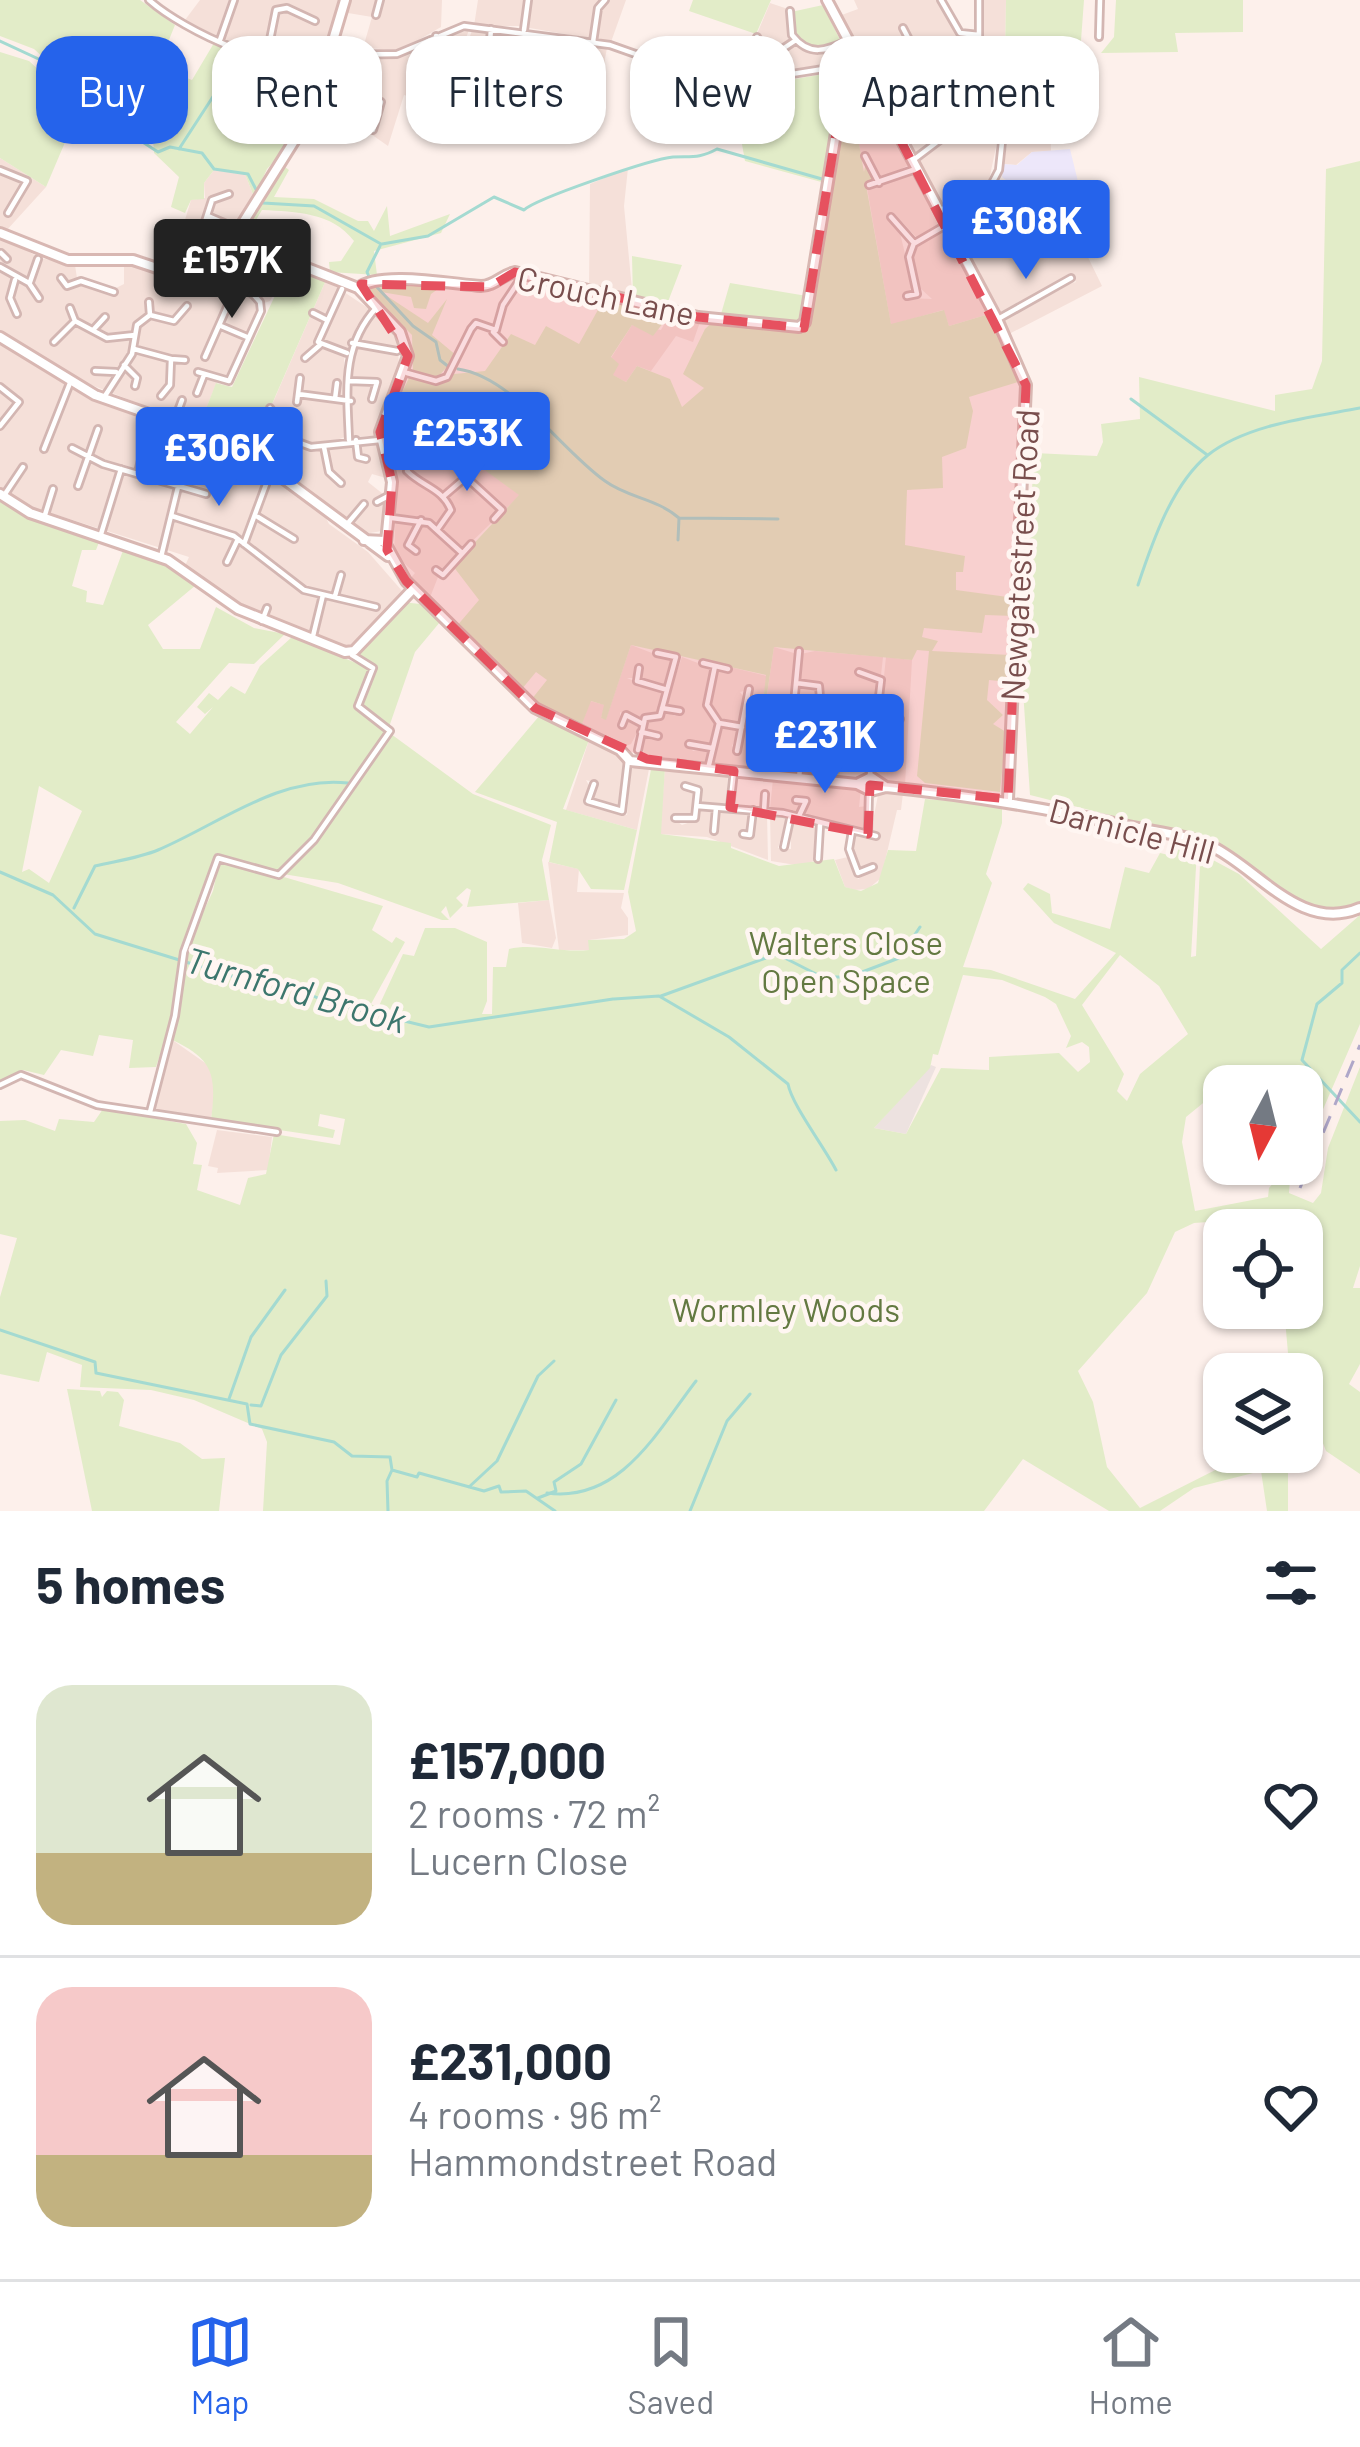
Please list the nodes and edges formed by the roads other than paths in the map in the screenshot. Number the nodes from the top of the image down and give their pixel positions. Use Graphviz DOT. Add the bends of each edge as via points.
graph roads {
  1 [pos="149,0"];
  2 [pos="234,0"];
  3 [pos="345,0"];
  4 [pos="380,0"];
  5 [pos="529,0"];
  6 [pos="605,0"];
  7 [pos="827,0"];
  8 [pos="941,0"];
  9 [pos="979,0"];
  10 [pos="1100,0"];
  11 [pos="283,4"];
  12 [pos="790,11"];
  13 [pos="376,15"];
  14 [pos="314,21"];
  15 [pos="491,28"];
  16 [pos="903,28"];
  17 [pos="524,30"];
  18 [pos="435,34"];
  19 [pos="548,35"];
  20 [pos="979,35"];
  21 [pos="213,36"];
  22 [pos="221,36"];
  23 [pos="270,36"];
  24 [pos="335,36"];
  25 [pos="491,36"];
  26 [pos="554,36"];
  27 [pos="594,36"];
  28 [pos="847,36"];
  29 [pos="907,36"];
  30 [pos="1100,37"];
  31 [pos="796,40"];
  32 [pos="606,46"];
  33 [pos="819,50"];
  34 [pos="382,56"];
  35 [pos="819,71"];
  36 [pos="291,144"];
  37 [pos="834,144"];
  38 [pos="903,144"];
  39 [pos="938,144"];
  40 [pos="1001,144"];
  41 [pos="865,156"];
  42 [pos="914,165"];
  43 [pos="0,170"];
  44 [pos="879,183"];
  45 [pos="994,184"];
  46 [pos="869,185"];
  47 [pos="229,194"];
  48 [pos="8,213"];
  49 [pos="208,216"];
  50 [pos="944,216"];
  51 [pos="891,217"];
  52 [pos="239,230"];
  53 [pos="0,233"];
  54 [pos="210,239"];
  55 [pos="914,243"];
  56 [pos="1030,245"];
  57 [pos="6,256"];
  58 [pos="38,259"];
  59 [pos="261,259"];
  60 [pos="78,260"];
  61 [pos="1,267"];
  62 [pos="268,272"];
  63 [pos="234,273"];
  64 [pos="16,278"];
  65 [pos="61,278"];
  66 [pos="1071,278"];
  67 [pos="81,281"];
  68 [pos="519,281"];
  69 [pos="29,283"];
  70 [pos="358,288"];
  71 [pos="342,289"];
  72 [pos="114,292"];
  73 [pos="252,294"];
  74 [pos="917,294"];
  75 [pos="926,294"];
  76 [pos="225,296"];
  77 [pos="907,296"];
  78 [pos="39,298"];
  79 [pos="149,302"];
  80 [pos="187,306"];
  81 [pos="70,308"];
  82 [pos="377,308"];
  83 [pos="16,314"];
  84 [pos="313,314"];
  85 [pos="150,315"];
  86 [pos="105,317"];
  87 [pos="325,319"];
  88 [pos="997,319"];
  89 [pos="75,321"];
  90 [pos="220,326"];
  91 [pos="94,329"];
  92 [pos="493,332"];
  93 [pos="135,335"];
  94 [pos="0,337"];
  95 [pos="204,337"];
  96 [pos="247,338"];
  97 [pos="212,340"];
  98 [pos="54,342"];
  99 [pos="503,342"];
  100 [pos="352,343"];
  101 [pos="320,345"];
  102 [pos="134,349"];
  103 [pos="397,351"];
  104 [pos="347,353"];
  105 [pos="205,357"];
  106 [pos="305,358"];
  107 [pos="171,359"];
  108 [pos="185,360"];
  109 [pos="124,364"];
  110 [pos="95,371"];
  111 [pos="116,372"];
  112 [pos="406,373"];
  113 [pos="300,379"];
  114 [pos="349,380"];
  115 [pos="70,382"];
  116 [pos="337,383"];
  117 [pos="135,386"];
  118 [pos="0,387"];
  119 [pos="196,394"];
  120 [pos="161,396"];
  121 [pos="374,396"];
  122 [pos="105,399"];
  123 [pos="335,399"];
  124 [pos="182,400"];
  125 [pos="351,401"];
  126 [pos="270,408"];
  127 [pos="153,414"];
  128 [pos="174,422"];
  129 [pos="0,426"];
  130 [pos="98,429"];
  131 [pos="254,433"];
  132 [pos="293,438"];
  133 [pos="146,440"];
  134 [pos="352,440"];
  135 [pos="380,440"];
  136 [pos="231,442"];
  137 [pos="323,446"];
  138 [pos="72,448"];
  139 [pos="179,448"];
  140 [pos="419,448"];
  141 [pos="44,449"];
  142 [pos="246,450"];
  143 [pos="89,457"];
  144 [pos="288,457"];
  145 [pos="366,459"];
  146 [pos="23,467"];
  147 [pos="274,467"];
  148 [pos="212,468"];
  149 [pos="122,469"];
  150 [pos="138,472"];
  151 [pos="341,482"];
  152 [pos="78,486"];
  153 [pos="178,487"];
  154 [pos="53,489"];
  155 [pos="206,494"];
  156 [pos="392,494"];
  157 [pos="2,496"];
  158 [pos="445,496"];
  159 [pos="377,502"];
  160 [pos="364,505"];
  161 [pos="172,516"];
  162 [pos="256,517"];
  163 [pos="44,518"];
  164 [pos="392,518"];
  165 [pos="494,519"];
  166 [pos="421,520"];
  167 [pos="346,525"];
  168 [pos="437,530"];
  169 [pos="101,534"];
  170 [pos="294,539"];
  171 [pos="241,542"];
  172 [pos="471,544"];
  173 [pos="382,547"];
  174 [pos="416,551"];
  175 [pos="462,553"];
  176 [pos="161,557"];
  177 [pos="227,562"];
  178 [pos="436,570"];
  179 [pos="340,574"];
  180 [pos="413,589"];
  181 [pos="323,595"];
  182 [pos="335,596"];
  183 [pos="376,607"];
  184 [pos="267,608"];
  185 [pos="262,621"];
  186 [pos="312,641"];
  187 [pos="800,651"];
  188 [pos="352,653"];
  189 [pos="657,653"];
  190 [pos="703,663"];
  191 [pos="715,666"];
  192 [pos="639,668"];
  193 [pos="728,669"];
  194 [pos="860,672"];
  195 [pos="628,680"];
  196 [pos="637,681"];
  197 [pos="796,683"];
  198 [pos="664,689"];
  199 [pos="746,692"];
  200 [pos="820,698"];
  201 [pos="844,700"];
  202 [pos="879,702"];
  203 [pos="661,708"];
  204 [pos="680,711"];
  205 [pos="796,712"];
  206 [pos="877,716"];
  207 [pos="900,719"];
  208 [pos="719,723"];
  209 [pos="622,724"];
  210 [pos="742,727"];
  211 [pos="642,728"];
  212 [pos="658,736"];
  213 [pos="779,737"];
  214 [pos="689,744"];
  215 [pos="712,748"];
  216 [pos="872,750"];
  217 [pos="737,751"];
  218 [pos="898,751"];
  219 [pos="633,755"];
  220 [pos="883,766"];
  221 [pos="708,769"];
  222 [pos="734,771"];
  223 [pos="799,778"];
  224 [pos="871,783"];
  225 [pos="594,784"];
  226 [pos="685,785"];
  227 [pos="765,794"];
  228 [pos="1008,799"];
  229 [pos="796,800"];
  230 [pos="697,806"];
  231 [pos="730,807"];
  232 [pos="716,808"];
  233 [pos="753,810"];
  234 [pos="764,811"];
  235 [pos="795,817"];
  236 [pos="675,818"];
  237 [pos="820,825"];
  238 [pos="852,830"];
  239 [pos="714,831"];
  240 [pos="743,834"];
  241 [pos="868,834"];
  242 [pos="876,836"];
  243 [pos="784,847"];
  244 [pos="818,859"];
  245 [pos="873,867"];
  246 [pos="1360,908"];
  247 [pos="0,1084"];
  248 [pos="150,1112"];
  249 [pos="277,1132"];
  1 -- 21 [label="street"];
  2 -- 22 [label="street"];
  3 -- 24 [label="street"];
  4 -- 13 [label="street"];
  5 -- 17 [label="street"];
  6 -- 27 [label="street"];
  7 -- 28 [label="street, Newgatestreet Road"];
  8 -- 20 [label="street" via="960,33"];
  9 -- 20 [label="street"];
  10 -- 30 [label="street"];
  11 -- 14 [label="street"];
  11 -- 23 [label="street"];
  12 -- 31 [label="street"];
  15 -- 17 [label="street"];
  15 -- 18 [label="street"];
  15 -- 25 [label="street"];
  16 -- 29 [label="street"];
  17 -- 19 [label="street"];
  18 -- 34 [label="street"];
  19 -- 26 [label="street"];
  31 -- 33 [label="street"];
  32 -- 35 [label="street" via="723,85"];
  36 -- 52 [label="street"];
  37 -- 70 [label="street, Crouch Lane" via="800,327 698,317 514,272 489,286 405,280"];
  38 -- 42 [label="street, Newgatestreet Road"];
  39 -- 42 [label="street"];
  40 -- 45 [label="street"];
  41 -- 44 [label="street"];
  42 -- 44 [label="street"];
  42 -- 50 [label="street, Newgatestreet Road"];
  43 -- 48 [label="street" via="27,182"];
  44 -- 46 [label="street"];
  45 -- 50 [label="street"];
  45 -- 56 [label="street"];
  47 -- 49 [label="street" via="210,197"];
  49 -- 52 [label="street"];
  49 -- 54 [label="street" via="202,233"];
  50 -- 55 [label="street"];
  50 -- 88 [label="street, Newgatestreet Road"];
  51 -- 55 [label="street"];
  52 -- 59 [label="street"];
  53 -- 60 [label="street"];
  55 -- 74 [label="street"];
  57 -- 61 [label="street"];
  58 -- 69 [label="street"];
  59 -- 63 [label="street"];
  59 -- 70 [label="street, Crouch Lane" via="290,261"];
  60 -- 63 [label="street" via="133,260 187,278"];
  60 -- 67 [label="street"];
  61 -- 64 [label="street"];
  62 -- 73 [label="street"];
  63 -- 73 [label="street"];
  64 -- 69 [label="street"];
  64 -- 83 [label="street"];
  65 -- 67 [label="street" via="69,287"];
  66 -- 88 [label="street"];
  67 -- 72 [label="street"];
  68 -- 92 [label="street"];
  69 -- 78 [label="street"];
  70 -- 82 [label="street"];
  71 -- 87 [label="street"];
  73 -- 96 [label="street" via="264,305"];
  74 -- 75 [label="street"];
  74 -- 77 [label="street"];
  76 -- 90 [label="street" via="231,298"];
  79 -- 85 [label="street"];
  80 -- 85 [label="street" via="176,320"];
  81 -- 89 [label="street"];
  82 -- 100 [label="street"];
  82 -- 112 [label="street" via="404,340"];
  84 -- 87 [label="street"];
  85 -- 93 [label="street"];
  86 -- 91 [label="street"];
  87 -- 101 [label="street"];
  88 -- 228 [label="street, Newgatestreet Road" via="1027,392"];
  89 -- 91 [label="street"];
  89 -- 98 [label="street"];
  90 -- 96 [label="street"];
  90 -- 97 [label="street"];
  91 -- 93 [label="street" via="107,338"];
  92 -- 99 [label="street"];
  92 -- 112 [label="street" via="476,323 447,377"];
  93 -- 102 [label="street"];
  94 -- 115 [label="street"];
  95 -- 97 [label="street"];
  96 -- 119 [label="street" via="230,382 201,373"];
  97 -- 105 [label="street"];
  100 -- 103 [label="street"];
  100 -- 104 [label="street"];
  101 -- 104 [label="street"];
  101 -- 106 [label="street"];
  102 -- 107 [label="street"];
  102 -- 109 [label="street"];
  104 -- 114 [label="street"];
  107 -- 108 [label="street"];
  107 -- 120 [label="street"];
  109 -- 111 [label="street"];
  109 -- 117 [label="street"];
  110 -- 111 [label="street"];
  111 -- 122 [label="street"];
  112 -- 135 [label="street"];
  113 -- 123 [label="street" via="297,398"];
  114 -- 121 [label="street" via="375,381"];
  114 -- 125 [label="street"];
  115 -- 122 [label="street"];
  115 -- 141 [label="street"];
  116 -- 123 [label="street"];
  118 -- 129 [label="street" via="19,404"];
  122 -- 127 [label="street"];
  123 -- 125 [label="street"];
  124 -- 128 [label="street"];
  125 -- 134 [label="street"];
  126 -- 132 [label="street"];
  127 -- 128 [label="street"];
  127 -- 133 [label="street"];
  128 -- 136 [label="street"];
  130 -- 143 [label="street"];
  131 -- 142 [label="street"];
  132 -- 137 [label="street"];
  132 -- 144 [label="street" via="282,453"];
  133 -- 139 [label="street"];
  133 -- 150 [label="street"];
  134 -- 135 [label="street"];
  134 -- 137 [label="street"];
  134 -- 145 [label="street"];
  135 -- 156 [label="street"];
  136 -- 142 [label="street"];
  136 -- 148 [label="street"];
  137 -- 151 [label="street"];
  138 -- 143 [label="street"];
  140 -- 158 [label="street" via="407,471"];
  142 -- 147 [label="street"];
  143 -- 149 [label="street"];
  143 -- 152 [label="street"];
  146 -- 157 [label="street"];
  147 -- 162 [label="street"];
  147 -- 167 [label="street"];
  149 -- 150 [label="street"];
  149 -- 169 [label="street"];
  150 -- 153 [label="street"];
  153 -- 155 [label="street"];
  153 -- 161 [label="street"];
  154 -- 163 [label="street"];
  156 -- 159 [label="street"];
  156 -- 164 [label="street"];
  157 -- 163 [label="street"];
  158 -- 165 [label="street" via="466,477 502,510"];
  158 -- 168 [label="street" via="452,513"];
  160 -- 167 [label="street"];
  161 -- 171 [label="street"];
  161 -- 176 [label="street"];
  162 -- 170 [label="street"];
  162 -- 171 [label="street"];
  163 -- 169 [label="street"];
  164 -- 166 [label="street"];
  164 -- 173 [label="street"];
  166 -- 168 [label="street"];
  166 -- 174 [label="street" via="408,544"];
  167 -- 173 [label="street"];
  168 -- 175 [label="street"];
  169 -- 176 [label="street"];
  171 -- 177 [label="street"];
  171 -- 181 [label="street" via="297,586"];
  172 -- 175 [label="street"];
  173 -- 180 [label="street, Darnicle Hill"];
  175 -- 178 [label="street" via="443,575"];
  176 -- 185 [label="street"];
  179 -- 182 [label="street"];
  180 -- 188 [label="street"];
  180 -- 219 [label="street, Darnicle Hill" via="536,708"];
  181 -- 182 [label="street"];
  181 -- 186 [label="street"];
  182 -- 183 [label="street"];
  184 -- 185 [label="street"];
  185 -- 186 [label="street"];
  186 -- 188 [label="street"];
  187 -- 197 [label="street"];
  188 -- 248 [label="street" via="373,668 358,706 390,731 314,840 279,875 218,858 182,959"];
  189 -- 198 [label="street" via="679,658"];
  190 -- 191 [label="street"];
  191 -- 193 [label="street"];
  191 -- 208 [label="street" via="706,702"];
  192 -- 196 [label="street"];
  194 -- 202 [label="street" via="880,678"];
  195 -- 196 [label="street"];
  196 -- 198 [label="street"];
  197 -- 200 [label="street" via="819,686"];
  197 -- 205 [label="street"];
  198 -- 203 [label="street"];
  199 -- 210 [label="street"];
  201 -- 202 [label="street"];
  202 -- 206 [label="street"];
  203 -- 204 [label="street"];
  203 -- 211 [label="street"];
  205 -- 213 [label="street" via="782,714"];
  205 -- 223 [label="street" via="804,732"];
  206 -- 207 [label="street"];
  206 -- 216 [label="street"];
  208 -- 210 [label="street"];
  208 -- 215 [label="street"];
  209 -- 211 [label="street" via="623,715"];
  210 -- 217 [label="street"];
  211 -- 212 [label="street"];
  211 -- 219 [label="street"];
  214 -- 215 [label="street"];
  215 -- 221 [label="street"];
  216 -- 218 [label="street"];
  216 -- 224 [label="street"];
  219 -- 221 [label="street, Darnicle Hill"];
  219 -- 225 [label="street" via="625,812 587,801"];
  220 -- 224 [label="street"];
  221 -- 222 [label="street, Darnicle Hill"];
  222 -- 223 [label="street, Darnicle Hill"];
  222 -- 231 [label="street"];
  223 -- 224 [label="street, Darnicle Hill"];
  224 -- 228 [label="street, Darnicle Hill"];
  224 -- 241 [label="street"];
  226 -- 230 [label="street" via="701,789"];
  227 -- 234 [label="street"];
  228 -- 246 [label="street, Darnicle Hill" via="1207,844 1314,910 1338,915"];
  229 -- 235 [label="street" via="806,801"];
  230 -- 232 [label="street"];
  230 -- 236 [label="street" via="694,819"];
  231 -- 232 [label="street"];
  231 -- 233 [label="street"];
  232 -- 239 [label="street"];
  233 -- 234 [label="street"];
  233 -- 240 [label="street" via="750,835"];
  234 -- 235 [label="street"];
  235 -- 237 [label="street"];
  235 -- 243 [label="street"];
  237 -- 238 [label="street"];
  237 -- 244 [label="street"];
  238 -- 241 [label="street"];
  238 -- 245 [label="street" via="858,874"];
  241 -- 242 [label="street"];
  247 -- 248 [label="street" via="21,1075 97,1105"];
  248 -- 249 [label="street"];
}
